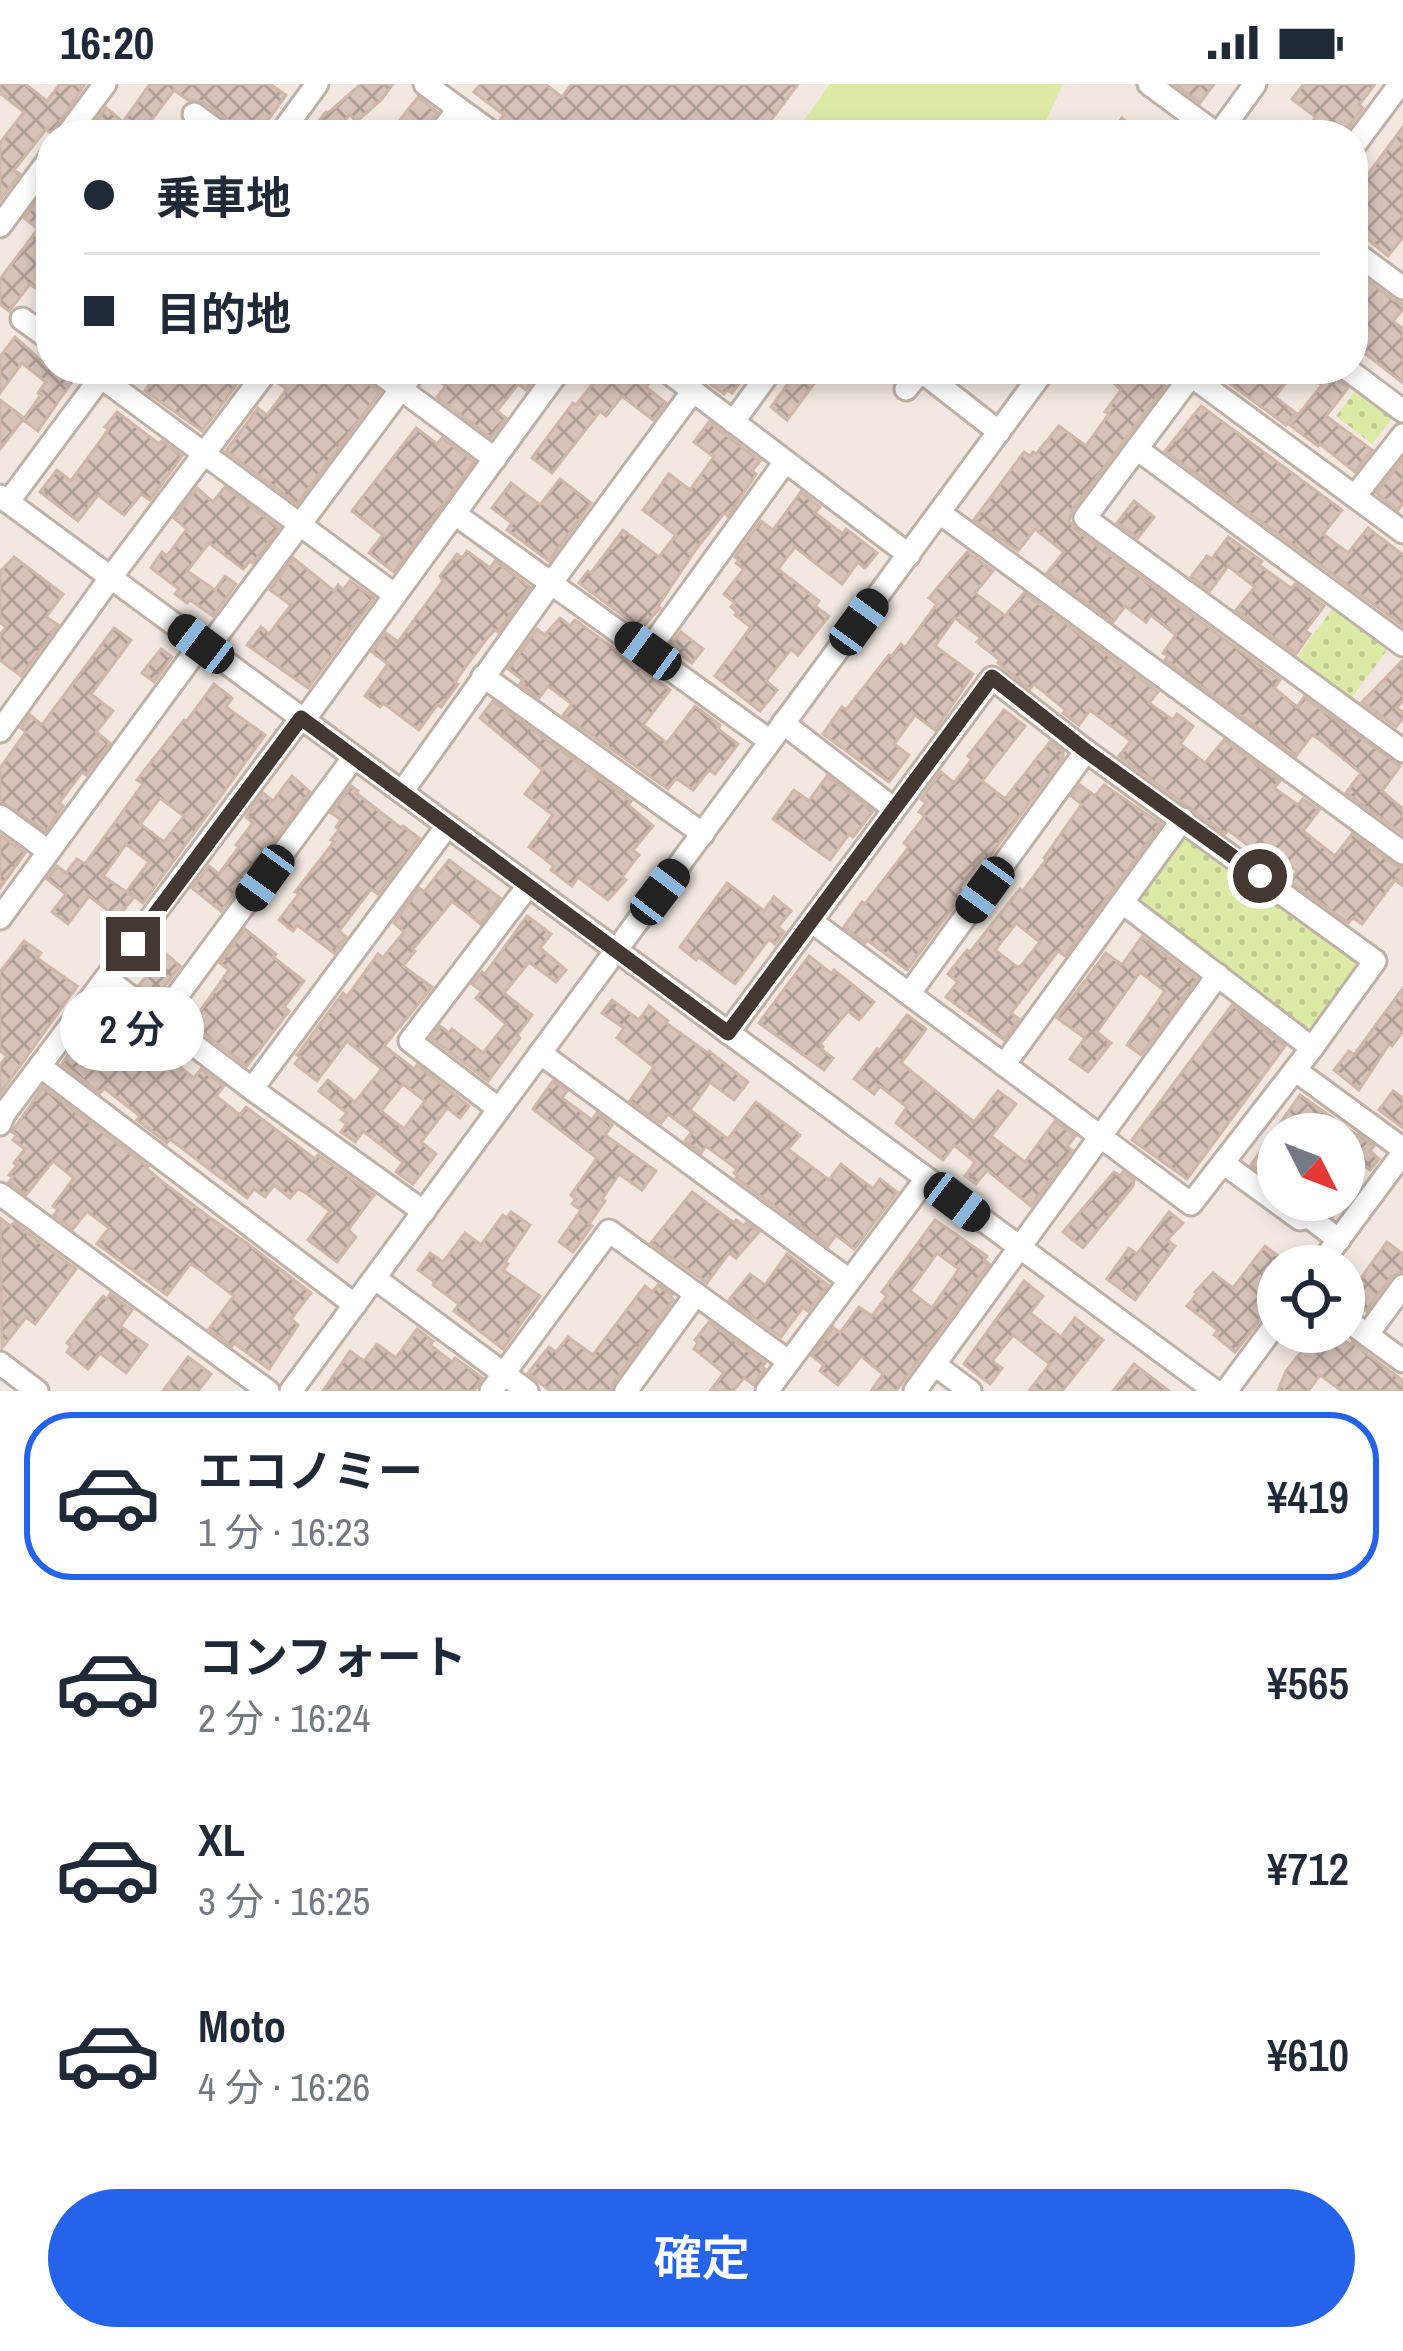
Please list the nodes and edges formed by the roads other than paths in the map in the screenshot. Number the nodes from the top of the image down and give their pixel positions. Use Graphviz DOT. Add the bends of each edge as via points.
graph roads {
  1 [pos="105,84"];
  2 [pos="425,84"];
  3 [pos="468,84"];
  4 [pos="1150,84"];
  5 [pos="1256,84"];
  6 [pos="1400,84"];
  7 [pos="304,88"];
  8 [pos="455,106"];
  9 [pos="194,114"];
  10 [pos="79,120"];
  11 [pos="202,120"];
  12 [pos="288,120"];
  13 [pos="447,120"];
  14 [pos="474,120"];
  15 [pos="1198,120"];
  16 [pos="1229,120"];
  17 [pos="1368,127"];
  18 [pos="36,177"];
  19 [pos="0,226"];
  20 [pos="1368,259"];
  21 [pos="1399,277"];
  22 [pos="22,319"];
  23 [pos="36,329"];
  24 [pos="92,384"];
  25 [pos="116,384"];
  26 [pos="257,384"];
  27 [pos="394,384"];
  28 [pos="405,384"];
  29 [pos="549,384"];
  30 [pos="683,384"];
  31 [pos="761,384"];
  32 [pos="910,384"];
  33 [pos="937,384"];
  34 [pos="1034,384"];
  35 [pos="1178,384"];
  36 [pos="1202,384"];
  37 [pos="1366,384"];
  38 [pos="401,389"];
  39 [pos="906,389"];
  40 [pos="693,392"];
  41 [pos="1403,411"];
  42 [pos="734,422"];
  43 [pos="999,432"];
  44 [pos="1403,435"];
  45 [pos="1137,449"];
  46 [pos="206,453"];
  47 [pos="495,459"];
  48 [pos="785,462"];
  49 [pos="1354,496"];
  50 [pos="7,507"];
  51 [pos="940,513"];
  52 [pos="455,514"];
  53 [pos="301,526"];
  54 [pos="1403,532"];
  55 [pos="909,555"];
  56 [pos="111,578"];
  57 [pos="552,582"];
  58 [pos="395,595"];
  59 [pos="1403,645"];
  60 [pos="204,646"];
  61 [pos="648,651"];
  62 [pos="484,676"];
  63 [pos="302,719"];
  64 [pos="0,731"];
  65 [pos="777,732"];
  66 [pos="1086,751"];
  67 [pos="1403,751"];
  68 [pos="354,757"];
  69 [pos="402,792"];
  70 [pos="894,809"];
  71 [pos="0,816"];
  72 [pos="1183,819"];
  73 [pos="447,826"];
  74 [pos="703,834"];
  75 [pos="48,851"];
  76 [pos="1403,853"];
  77 [pos="528,886"];
  78 [pos="1123,903"];
  79 [pos="0,918"];
  80 [pos="811,921"];
  81 [pos="616,951"];
  82 [pos="1218,975"];
  83 [pos="107,979"];
  84 [pos="909,994"];
  85 [pos="160,1019"];
  86 [pos="728,1033"];
  87 [pos="1312,1048"];
  88 [pos="540,1053"];
  89 [pos="1004,1065"];
  90 [pos="40,1066"];
  91 [pos="1295,1070"];
  92 [pos="252,1088"];
  93 [pos="499,1109"];
  94 [pos="1,1117"];
  95 [pos="1101,1137"];
  96 [pos="1403,1151"];
  97 [pos="1223,1163"];
  98 [pos="926,1179"];
  99 [pos="0,1194"];
  100 [pos="424,1212"];
  101 [pos="1339,1240"];
  102 [pos="1335,1245"];
  103 [pos="1019,1249"];
  104 [pos="376,1279"];
  105 [pos="849,1280"];
  106 [pos="1403,1286"];
  107 [pos="696,1294"];
  108 [pos="355,1305"];
  109 [pos="1367,1335"];
  110 [pos="1257,1350"];
  111 [pos="788,1361"];
  112 [pos="1403,1361"];
  113 [pos="0,1364"];
  114 [pos="935,1365"];
  115 [pos="498,1383"];
  116 [pos="37,1391"];
  117 [pos="268,1391"];
  118 [pos="291,1391"];
  119 [pos="527,1391"];
  120 [pos="626,1391"];
  121 [pos="767,1391"];
  122 [pos="915,1391"];
  123 [pos="970,1391"];
  124 [pos="1215,1391"];
  125 [pos="1226,1391"];
  1 -- 10 [label="street"];
  2 -- 8 [label="street"];
  3 -- 8 [label="street"];
  4 -- 15 [label="street"];
  5 -- 16 [label="street"];
  6 -- 17 [label="street"];
  7 -- 12 [label="street"];
  8 -- 13 [label="street"];
  8 -- 14 [label="street"];
  9 -- 11 [label="street"];
  18 -- 19 [label="street"];
  20 -- 21 [label="street"];
  22 -- 23 [label="street"];
  24 -- 50 [label="street"];
  25 -- 46 [label="street"];
  26 -- 46 [label="street"];
  27 -- 38 [label="street"];
  28 -- 38 [label="street"];
  29 -- 47 [label="street"];
  30 -- 40 [label="street"];
  31 -- 42 [label="street"];
  32 -- 39 [label="street"];
  33 -- 43 [label="street"];
  34 -- 43 [label="street"];
  35 -- 45 [label="street"];
  36 -- 49 [label="street"];
  37 -- 41 [label="street"];
  38 -- 47 [label="street"];
  38 -- 53 [label="street"];
  40 -- 42 [label="street"];
  40 -- 57 [label="street"];
  42 -- 48 [label="street"];
  43 -- 51 [label="street"];
  44 -- 49 [label="street"];
  45 -- 59 [label="street"];
  45 -- 67 [label="street" via="1085,518"];
  46 -- 53 [label="street"];
  46 -- 56 [label="street"];
  47 -- 52 [label="street"];
  48 -- 55 [label="street"];
  48 -- 61 [label="street"];
  49 -- 54 [label="street"];
  50 -- 56 [label="street"];
  51 -- 55 [label="street"];
  51 -- 76 [label="street"];
  52 -- 57 [label="street"];
  52 -- 58 [label="street"];
  53 -- 58 [label="street"];
  53 -- 60 [label="street"];
  55 -- 65 [label="street"];
  56 -- 60 [label="street"];
  56 -- 64 [label="street"];
  57 -- 61 [label="street"];
  57 -- 62 [label="street"];
  58 -- 63 [label="street"];
  60 -- 63 [label="street"];
  60 -- 75 [label="street"];
  61 -- 65 [label="street"];
  62 -- 69 [label="street"];
  62 -- 74 [label="street"];
  63 -- 68 [label="street"];
  63 -- 83 [label="street"];
  65 -- 70 [label="street"];
  65 -- 74 [label="street"];
  66 -- 70 [label="street" via="992,677"];
  66 -- 72 [label="street"];
  66 -- 84 [label="street"];
  68 -- 69 [label="street"];
  68 -- 85 [label="street"];
  69 -- 73 [label="street"];
  70 -- 80 [label="street"];
  71 -- 75 [label="street"];
  72 -- 78 [label="street"];
  72 -- 87 [label="street" via="1375,962"];
  73 -- 77 [label="street"];
  73 -- 92 [label="street"];
  74 -- 81 [label="street"];
  75 -- 79 [label="street"];
  77 -- 81 [label="street"];
  77 -- 93 [label="street" via="410,1042"];
  78 -- 82 [label="street"];
  78 -- 89 [label="street"];
  80 -- 84 [label="street"];
  80 -- 86 [label="street"];
  81 -- 86 [label="street"];
  81 -- 88 [label="street"];
  82 -- 87 [label="street"];
  82 -- 95 [label="street"];
  83 -- 85 [label="street"];
  83 -- 90 [label="street"];
  84 -- 89 [label="street"];
  85 -- 92 [label="street"];
  86 -- 98 [label="street"];
  87 -- 91 [label="street"];
  88 -- 93 [label="street"];
  88 -- 105 [label="street"];
  89 -- 95 [label="street"];
  90 -- 94 [label="street"];
  90 -- 108 [label="street"];
  91 -- 96 [label="street"];
  91 -- 97 [label="street"];
  92 -- 100 [label="street"];
  93 -- 100 [label="street"];
  95 -- 97 [label="street" via="1191,1204"];
  95 -- 103 [label="street"];
  96 -- 101 [label="street"];
  97 -- 101 [label="street"];
  98 -- 103 [label="street"];
  98 -- 105 [label="street"];
  99 -- 117 [label="street"];
  100 -- 104 [label="street"];
  101 -- 102 [label="street"];
  103 -- 114 [label="street"];
  103 -- 124 [label="street"];
  104 -- 108 [label="street"];
  104 -- 115 [label="street"];
  105 -- 111 [label="street"];
  106 -- 109 [label="street"];
  107 -- 111 [label="street"];
  107 -- 115 [label="street" via="609,1231"];
  107 -- 120 [label="street"];
  108 -- 118 [label="street"];
  109 -- 112 [label="street"];
  110 -- 125 [label="street"];
  111 -- 121 [label="street"];
  113 -- 116 [label="street"];
  114 -- 122 [label="street"];
  114 -- 123 [label="street"];
  115 -- 119 [label="street"];
}
